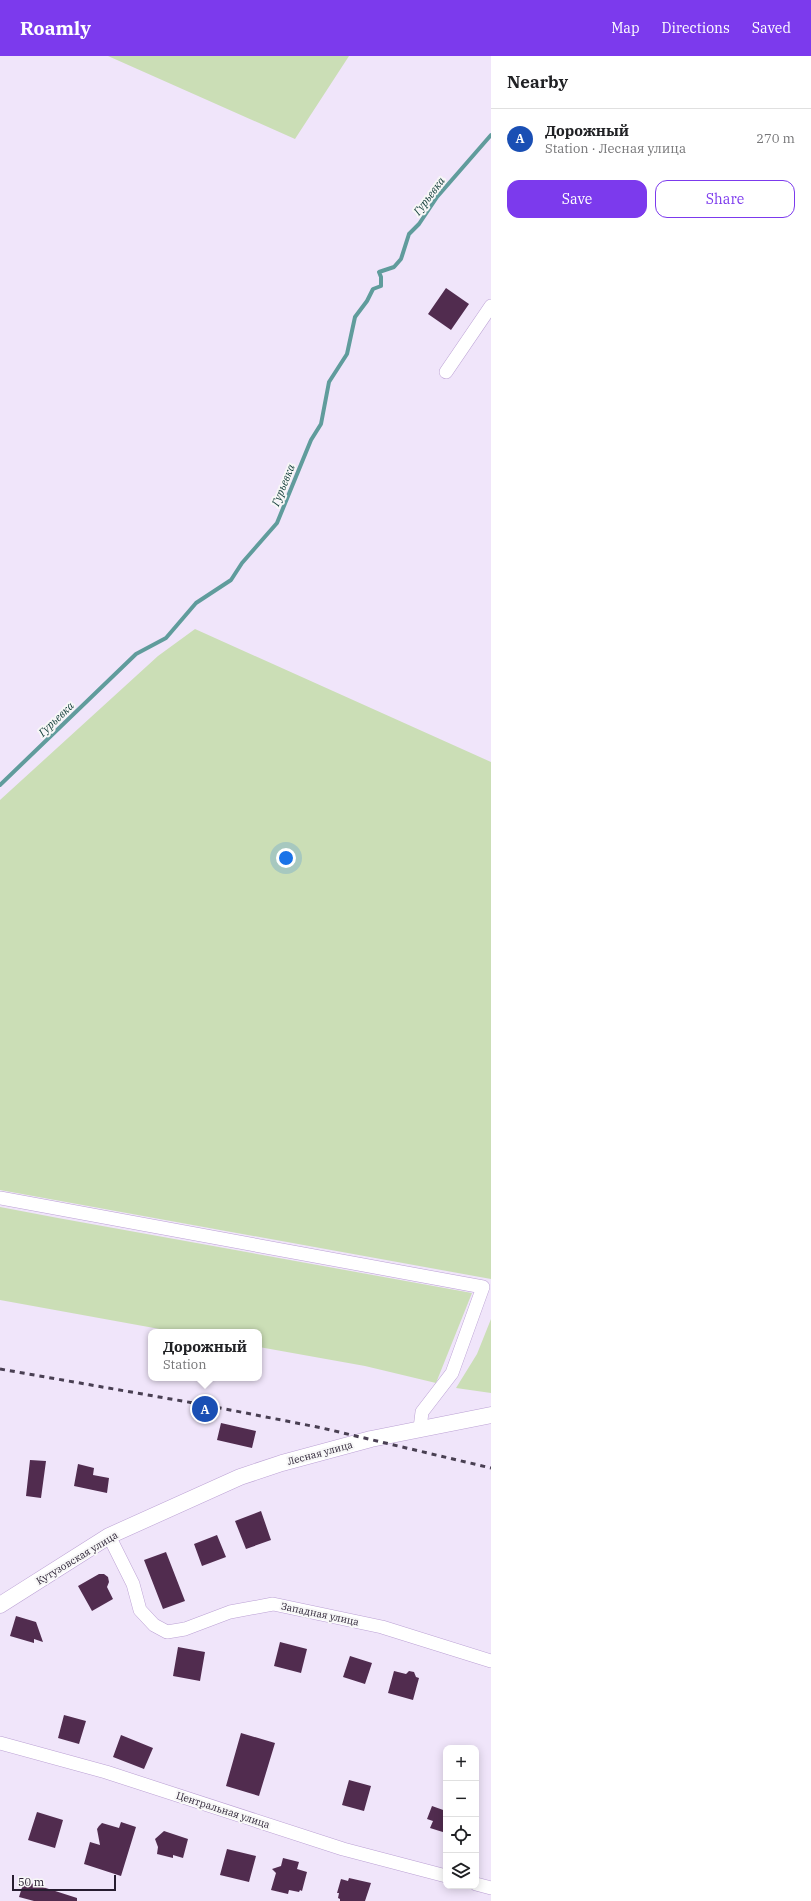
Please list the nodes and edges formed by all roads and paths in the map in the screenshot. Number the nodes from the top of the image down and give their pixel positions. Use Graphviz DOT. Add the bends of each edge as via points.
graph roads {
  1 [pos="491,306"];
  2 [pos="446,372"];
  3 [pos="0,1198"];
  4 [pos="491,1415"];
  5 [pos="420,1428"];
  6 [pos="156,1516"];
  7 [pos="109,1536"];
  8 [pos="0,1605"];
  9 [pos="491,1661"];
  10 [pos="0,1743"];
  11 [pos="443,1875"];
  12 [pos="479,1885"];
  13 [pos="491,1888"];
  1 -- 2 [label="street"];
  3 -- 5 [label="street" via="483,1287 452,1372 422,1412"];
  4 -- 5 [label="street, Лесная улица"];
  5 -- 6 [label="street, Лесная улица" via="247,1474"];
  6 -- 7 [label="street, Кутузовская улица"];
  7 -- 8 [label="street, Кутузовская улица"];
  7 -- 9 [label="street, Западная улица" via="133,1584 140,1610 154,1625 167,1632 185,1629 230,1612 273,1604 382,1627"];
  10 -- 11 [label="street, Центральная улица" via="106,1772 343,1850"];
  12 -- 13 [label="street"];
}
